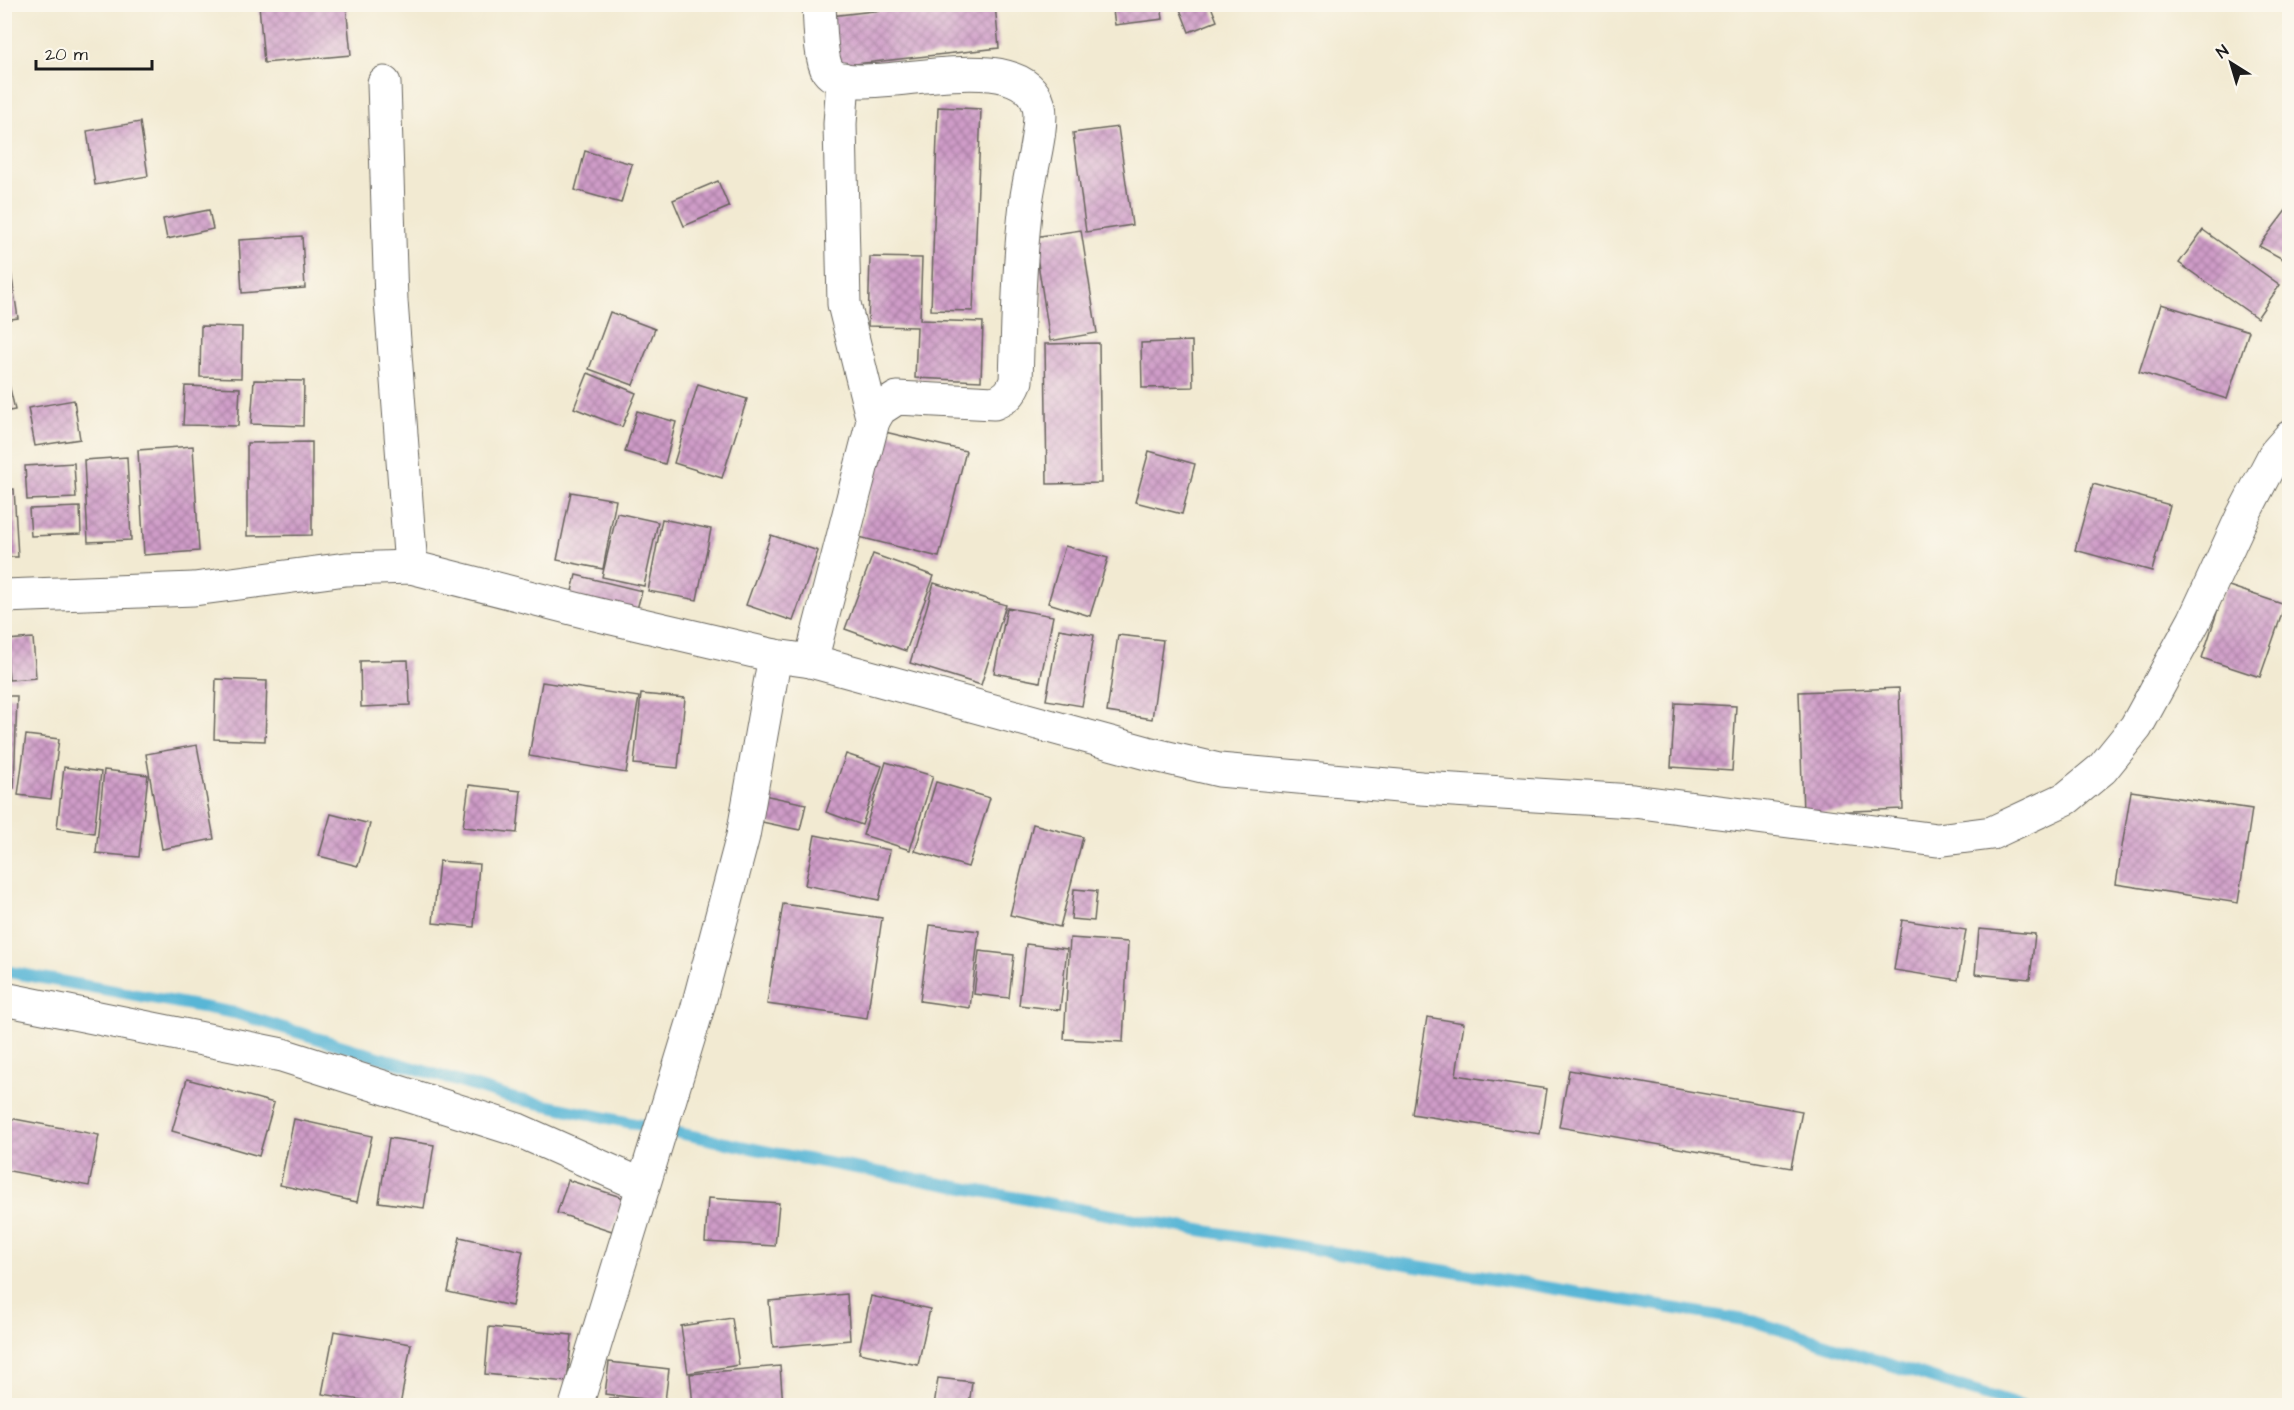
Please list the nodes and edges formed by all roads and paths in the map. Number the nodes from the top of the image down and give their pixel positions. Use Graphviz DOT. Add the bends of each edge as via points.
graph roads {
  1 [pos="819,4"];
  2 [pos="843,79"];
  3 [pos="384,82"];
  4 [pos="873,421"];
  5 [pos="2289,437"];
  6 [pos="411,567"];
  7 [pos="4,596"];
  8 [pos="775,656"];
  9 [pos="811,661"];
  10 [pos="4,999"];
  11 [pos="646,1172"];
  12 [pos="576,1406"];
  1 -- 2 [label="street" via="824,63 833,76"];
  2 -- 4 [label="street" via="840,124 844,304"];
  2 -- 4 [label="street" via="1000,74 1023,84 1034,94 1039,107 1026,204 1016,381 1012,390 994,403 897,398 880,409"];
  3 -- 6 [label="street" via="391,301"];
  4 -- 9 [label="street"];
  5 -- 9 [label="street" via="2275,454 2194,621 2136,728 2102,769 2067,798 1992,833 1938,840 1633,801 1219,770"];
  6 -- 7 [label="street" via="346,569 194,589"];
  6 -- 8 [label="street"];
  8 -- 9 [label="street"];
  8 -- 11 [label="street" via="743,836 697,1010"];
  10 -- 11 [label="street" via="282,1054"];
  11 -- 12 [label="street"];
}
